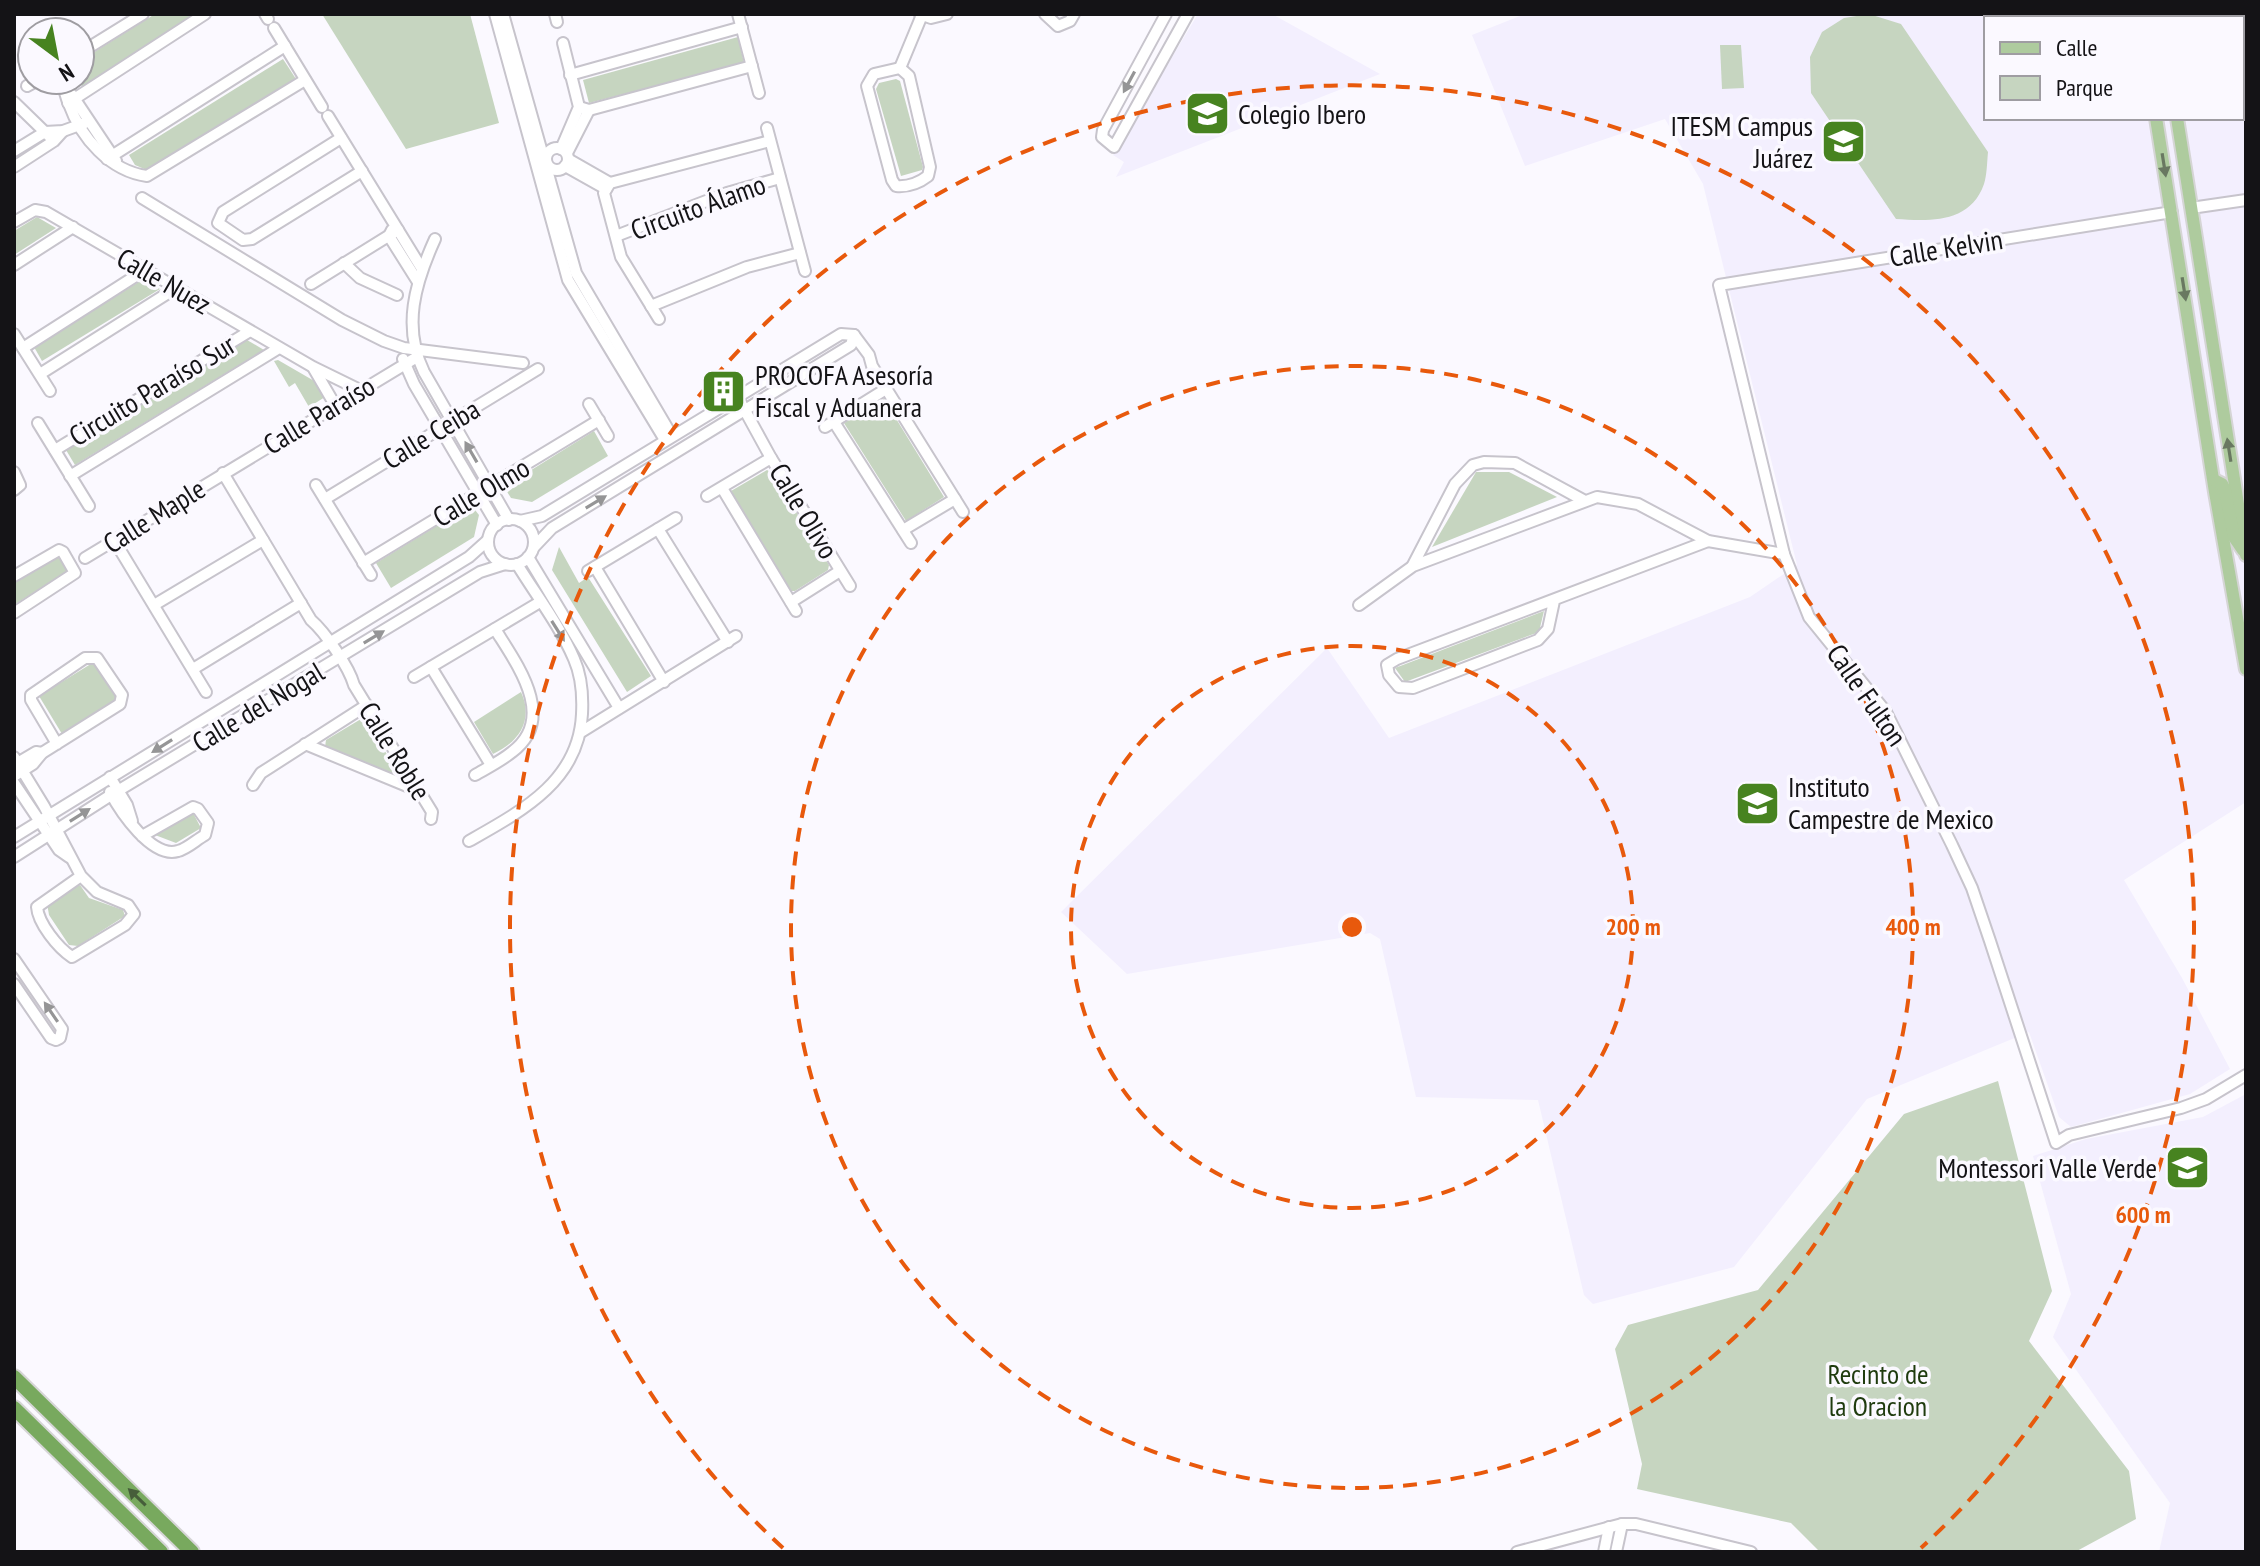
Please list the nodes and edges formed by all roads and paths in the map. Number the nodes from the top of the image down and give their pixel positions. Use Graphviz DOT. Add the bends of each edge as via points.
graph roads {
  1 [pos="143,14"];
  2 [pos="205,14"];
  3 [pos="495,14"];
  4 [pos="503,14"];
  5 [pos="738,14"];
  6 [pos="947,14"];
  7 [pos="1045,14"];
  8 [pos="1074,14"];
  9 [pos="1166,14"];
  10 [pos="1188,14"];
  11 [pos="921,15"];
  12 [pos="269,20"];
  13 [pos="742,27"];
  14 [pos="96,43"];
  15 [pos="563,43"];
  16 [pos="285,46"];
  17 [pos="752,66"];
  18 [pos="900,68"];
  19 [pos="570,75"];
  20 [pos="305,80"];
  21 [pos="759,93"];
  22 [pos="69,96"];
  23 [pos="72,101"];
  24 [pos="14,102"];
  25 [pos="584,109"];
  26 [pos="2156,120"];
  27 [pos="2177,120"];
  28 [pos="85,123"];
  29 [pos="767,128"];
  30 [pos="63,131"];
  31 [pos="45,132"];
  32 [pos="527,135"];
  33 [pos="341,138"];
  34 [pos="54,141"];
  35 [pos="770,141"];
  36 [pos="544,149"];
  37 [pos="14,151"];
  38 [pos="110,157"];
  39 [pos="564,159"];
  40 [pos="14,167"];
  41 [pos="362,171"];
  42 [pos="780,178"];
  43 [pos="549,184"];
  44 [pos="608,186"];
  45 [pos="543,196"];
  46 [pos="142,198"];
  47 [pos="2246,200"];
  48 [pos="2191,208"];
  49 [pos="2172,212"];
  50 [pos="14,222"];
  51 [pos="73,227"];
  52 [pos="394,230"];
  53 [pos="616,236"];
  54 [pos="435,239"];
  55 [pos="800,253"];
  56 [pos="344,263"];
  57 [pos="14,265"];
  58 [pos="422,269"];
  59 [pos="145,270"];
  60 [pos="805,271"];
  61 [pos="418,282"];
  62 [pos="311,284"];
  63 [pos="1719,285"];
  64 [pos="176,288"];
  65 [pos="397,295"];
  66 [pos="651,306"];
  67 [pos="659,319"];
  68 [pos="250,331"];
  69 [pos="603,331"];
  70 [pos="14,334"];
  71 [pos="852,340"];
  72 [pos="23,348"];
  73 [pos="279,348"];
  74 [pos="412,351"];
  75 [pos="523,363"];
  76 [pos="404,364"];
  77 [pos="313,367"];
  78 [pos="538,369"];
  79 [pos="40,374"];
  80 [pos="886,389"];
  81 [pos="360,390"];
  82 [pos="50,391"];
  83 [pos="734,398"];
  84 [pos="589,404"];
  85 [pos="335,405"];
  86 [pos="744,413"];
  87 [pos="599,420"];
  88 [pos="453,421"];
  89 [pos="38,423"];
  90 [pos="440,429"];
  91 [pos="608,436"];
  92 [pos="669,438"];
  93 [pos="55,450"];
  94 [pos="771,458"];
  95 [pos="14,472"];
  96 [pos="223,473"];
  97 [pos="70,476"];
  98 [pos="2214,480"];
  99 [pos="316,485"];
  100 [pos="491,486"];
  101 [pos="722,488"];
  102 [pos="14,490"];
  103 [pos="478,494"];
  104 [pos="707,496"];
  105 [pos="325,499"];
  106 [pos="955,499"];
  107 [pos="1583,500"];
  108 [pos="89,506"];
  109 [pos="963,512"];
  110 [pos="676,518"];
  111 [pos="515,520"];
  112 [pos="497,525"];
  113 [pos="658,529"];
  114 [pos="903,530"];
  115 [pos="114,540"];
  116 [pos="263,540"];
  117 [pos="488,540"];
  118 [pos="1708,541"];
  119 [pos="911,543"];
  120 [pos="531,552"];
  121 [pos="2246,553"];
  122 [pos="1784,554"];
  123 [pos="85,558"];
  124 [pos="363,563"];
  125 [pos="505,564"];
  126 [pos="517,564"];
  127 [pos="1413,566"];
  128 [pos="840,571"];
  129 [pos="371,575"];
  130 [pos="14,576"];
  131 [pos="850,586"];
  132 [pos="1554,601"];
  133 [pos="540,602"];
  134 [pos="301,603"];
  135 [pos="154,605"];
  136 [pos="1359,605"];
  137 [pos="14,613"];
  138 [pos="495,629"];
  139 [pos="327,644"];
  140 [pos="337,660"];
  141 [pos="431,667"];
  142 [pos="193,669"];
  143 [pos="2246,669"];
  144 [pos="414,677"];
  145 [pos="664,682"];
  146 [pos="206,692"];
  147 [pos="367,705"];
  148 [pos="619,708"];
  149 [pos="581,732"];
  150 [pos="57,744"];
  151 [pos="305,744"];
  152 [pos="491,765"];
  153 [pos="16,766"];
  154 [pos="475,775"];
  155 [pos="107,780"];
  156 [pos="14,783"];
  157 [pos="253,785"];
  158 [pos="419,791"];
  159 [pos="115,793"];
  160 [pos="44,818"];
  161 [pos="431,819"];
  162 [pos="53,831"];
  163 [pos="142,836"];
  164 [pos="14,837"];
  165 [pos="469,841"];
  166 [pos="14,857"];
  167 [pos="81,876"];
  168 [pos="14,959"];
  169 [pos="14,984"];
  170 [pos="2246,1075"];
  171 [pos="2053,1131"];
  172 [pos="2069,1135"];
  173 [pos="14,1377"];
  174 [pos="14,1408"];
  175 [pos="1622,1524"];
  176 [pos="1609,1527"];
  177 [pos="161,1552"];
  178 [pos="192,1552"];
  179 [pos="1517,1552"];
  180 [pos="1604,1552"];
  181 [pos="1616,1552"];
  182 [pos="1751,1552"];
  1 -- 14 [label="street"];
  2 -- 23 [label="street"];
  3 -- 32 [label="street"];
  4 -- 36 [label="street"];
  5 -- 13 [label="street"];
  6 -- 11 [label="street"];
  7 -- 8 [label="street" via="1058,26"];
  9 -- 10 [label="street, one-way" via="1103,130 1102,137 1114,147"];
  11 -- 18 [label="street"];
  12 -- 16 [label="street"];
  13 -- 17 [label="street"];
  13 -- 19 [label="street"];
  15 -- 19 [label="street"];
  16 -- 20 [label="street"];
  16 -- 38 [label="street"];
  17 -- 21 [label="street"];
  17 -- 25 [label="street"];
  18 -- 18 [label="street" via="909,76 930,167 928,176 903,187 892,180 867,86 874,74"];
  19 -- 25 [label="street"];
  20 -- 33 [label="street"];
  20 -- 38 [label="street" via="155,173 142,176"];
  22 -- 23 [label="street"];
  23 -- 28 [label="street"];
  24 -- 31 [label="street"];
  25 -- 39 [label="street"];
  26 -- 49 [label="main road, one-way"];
  27 -- 48 [label="main road"];
  28 -- 30 [label="street"];
  28 -- 38 [label="street"];
  29 -- 35 [label="street, Circuito Álamo"];
  30 -- 31 [label="street"];
  30 -- 34 [label="street"];
  31 -- 34 [label="street"];
  31 -- 37 [label="street"];
  32 -- 36 [label="street"];
  32 -- 45 [label="street"];
  33 -- 41 [label="street"];
  33 -- 41 [label="street" via="223,212 217,220 220,226 243,240 252,239"];
  34 -- 40 [label="street"];
  35 -- 42 [label="street, Circuito Álamo"];
  35 -- 44 [label="street, Circuito Álamo"];
  36 -- 39 [label="street" via="555,148"];
  36 -- 39 [label="street" via="547,163"];
  36 -- 43 [label="street"];
  39 -- 43 [label="street"];
  39 -- 44 [label="street, Circuito Álamo"];
  41 -- 52 [label="street"];
  42 -- 53 [label="street, Circuito Álamo"];
  42 -- 55 [label="street, Circuito Álamo"];
  43 -- 45 [label="street"];
  43 -- 69 [label="street" via="576,273"];
  44 -- 53 [label="street, Circuito Álamo" via="604,193"];
  45 -- 69 [label="street" via="568,280"];
  46 -- 74 [label="street" via="342,320"];
  47 -- 48 [label="street"];
  121 -- 48 [label="main road, one-way"];
  49 -- 63 [label="street, Calle Kelvin"];
  49 -- 98 [label="main road, one-way"];
  50 -- 51 [label="street, Calle Nuez" via="39,209"];
  51 -- 57 [label="street"];
  51 -- 59 [label="street, Calle Nuez"];
  52 -- 56 [label="street"];
  52 -- 58 [label="street"];
  52 -- 61 [label="street"];
  53 -- 66 [label="street, Circuito Álamo" via="621,257"];
  54 -- 58 [label="street"];
  55 -- 60 [label="street, Circuito Álamo"];
  55 -- 66 [label="street" via="747,267"];
  56 -- 62 [label="street"];
  56 -- 65 [label="street" via="360,278"];
  58 -- 61 [label="street"];
  59 -- 64 [label="street, Calle Nuez"];
  59 -- 72 [label="street"];
  61 -- 74 [label="street"];
  63 -- 122 [label="street, Calle Fulton"];
  64 -- 68 [label="street, Calle Nuez"];
  64 -- 79 [label="street"];
  66 -- 67 [label="street, Circuito Álamo"];
  68 -- 73 [label="street, Calle Nuez"];
  68 -- 93 [label="street, Circuito Paraíso Sur"];
  69 -- 92 [label="street"];
  70 -- 72 [label="street"];
  71 -- 80 [label="street"];
  71 -- 83 [label="street" via="841,334"];
  71 -- 86 [label="street"];
  72 -- 79 [label="street"];
  73 -- 77 [label="street, Calle Nuez"];
  73 -- 97 [label="street"];
  74 -- 75 [label="street"];
  74 -- 76 [label="street, Calle Paraíso"];
  74 -- 88 [label="street"];
  76 -- 81 [label="street, Calle Paraíso"];
  76 -- 90 [label="street"];
  77 -- 81 [label="street, Calle Nuez"];
  77 -- 85 [label="street"];
  78 -- 88 [label="street, Calle Ceiba"];
  79 -- 82 [label="street"];
  80 -- 106 [label="street"];
  80 -- 114 [label="street" via="830,424"];
  81 -- 85 [label="street, Calle Paraíso"];
  83 -- 86 [label="street, Calle Olivo"];
  83 -- 92 [label="street"];
  84 -- 87 [label="street"];
  85 -- 96 [label="street, Calle Paraíso"];
  86 -- 94 [label="street, Calle Olivo"];
  120 -- 86 [label="street, one-way" via="552,528"];
  87 -- 91 [label="street"];
  87 -- 100 [label="street, Calle Olmo"];
  88 -- 90 [label="street, Calle Ceiba"];
  100 -- 88 [label="street, one-way"];
  89 -- 93 [label="street"];
  90 -- 103 [label="street"];
  90 -- 105 [label="street, Calle Ceiba"];
  92 -- 111 [label="street" via="542,516"];
  93 -- 97 [label="street"];
  94 -- 101 [label="street"];
  94 -- 128 [label="street, Calle Olivo"];
  95 -- 102 [label="street" via="20,485"];
  96 -- 115 [label="street, Calle Maple"];
  96 -- 116 [label="street, Calle Roble"];
  97 -- 108 [label="street"];
  98 -- 121 [label="main road" via="2225,490 2234,537"];
  98 -- 143 [label="main road"];
  99 -- 105 [label="street"];
  100 -- 103 [label="street, Calle Olmo"];
  100 -- 111 [label="street"];
  101 -- 104 [label="street"];
  101 -- 128 [label="street" via="793,606"];
  103 -- 112 [label="street"];
  103 -- 124 [label="street, Calle Olmo"];
  105 -- 124 [label="street"];
  106 -- 109 [label="street"];
  106 -- 114 [label="street"];
  107 -- 118 [label="street" via="1609,497 1638,504"];
  107 -- 127 [label="street"];
  107 -- 127 [label="street" via="1515,463 1473,465 1455,484"];
  110 -- 113 [label="street"];
  111 -- 112 [label="street"];
  111 -- 120 [label="street" via="533,534"];
  112 -- 117 [label="street"];
  113 -- 145 [label="street" via="592,569"];
  113 -- 145 [label="street" via="732,639"];
  114 -- 119 [label="street"];
  115 -- 123 [label="street, Calle Maple"];
  115 -- 135 [label="street"];
  116 -- 134 [label="street, Calle Roble"];
  116 -- 135 [label="street"];
  117 -- 125 [label="street" via="493,555"];
  117 -- 139 [label="street, Calle del Nogal"];
  118 -- 122 [label="street"];
  118 -- 132 [label="street"];
  120 -- 126 [label="street"];
  120 -- 148 [label="street"];
  122 -- 171 [label="street, Calle Fulton" via="1809,617 1886,712 1952,845 1972,888"];
  124 -- 129 [label="street"];
  125 -- 126 [label="street"];
  140 -- 125 [label="street, Calle del Nogal, one-way" via="480,572"];
  126 -- 133 [label="street"];
  127 -- 136 [label="street"];
  128 -- 131 [label="street, Calle Olivo"];
  130 -- 137 [label="street" via="59,550 74,569 73,576"];
  132 -- 132 [label="street" via="1397,659 1387,665 1387,672 1399,687 1413,688 1538,640 1548,629"];
  133 -- 138 [label="street"];
  133 -- 149 [label="street, one-way" via="579,671"];
  134 -- 139 [label="street, Calle Roble"];
  134 -- 142 [label="street"];
  135 -- 142 [label="street"];
  138 -- 141 [label="street"];
  138 -- 152 [label="street" via="524,677 532,704 520,745"];
  139 -- 140 [label="street, Calle Roble"];
  139 -- 155 [label="street, Calle del Nogal, one-way"];
  140 -- 147 [label="street, Calle Roble"];
  140 -- 159 [label="street, Calle del Nogal"];
  141 -- 144 [label="street"];
  141 -- 152 [label="street"];
  142 -- 146 [label="street"];
  145 -- 148 [label="street"];
  147 -- 151 [label="street"];
  147 -- 158 [label="street, Calle Roble"];
  148 -- 149 [label="street"];
  149 -- 165 [label="street" via="550,788"];
  150 -- 150 [label="street" via="123,700 97,658 85,658 31,695"];
  150 -- 153 [label="street" via="33,764"];
  151 -- 157 [label="street" via="261,773"];
  151 -- 158 [label="street"];
  152 -- 154 [label="street"];
  153 -- 160 [label="street"];
  155 -- 159 [label="street"];
  155 -- 160 [label="street, Calle del Nogal"];
  156 -- 160 [label="street"];
  158 -- 161 [label="street, Calle Roble"];
  162 -- 159 [label="street, Calle del Nogal, one-way"];
  159 -- 163 [label="street" via="123,815"];
  160 -- 162 [label="street"];
  160 -- 164 [label="street, Calle del Nogal"];
  162 -- 166 [label="street, Calle del Nogal"];
  162 -- 167 [label="street" via="59,850"];
  163 -- 163 [label="street" via="152,846 173,852 205,835 208,827 193,807"];
  167 -- 167 [label="street" via="37,907 40,920 69,956 102,940 134,914"];
  169 -- 168 [label="street, one-way" via="51,1038 60,1038 62,1029"];
  170 -- 172 [label="street" via="2181,1108"];
  171 -- 172 [label="street"];
  171 -- 172 [label="street, Calle Fulton" via="2056,1143"];
  178 -- 173 [label="highway, one-way"];
  174 -- 177 [label="highway"];
  175 -- 176 [label="street"];
  175 -- 181 [label="street"];
  175 -- 182 [label="street"];
  176 -- 179 [label="street"];
  176 -- 180 [label="street"];
}
